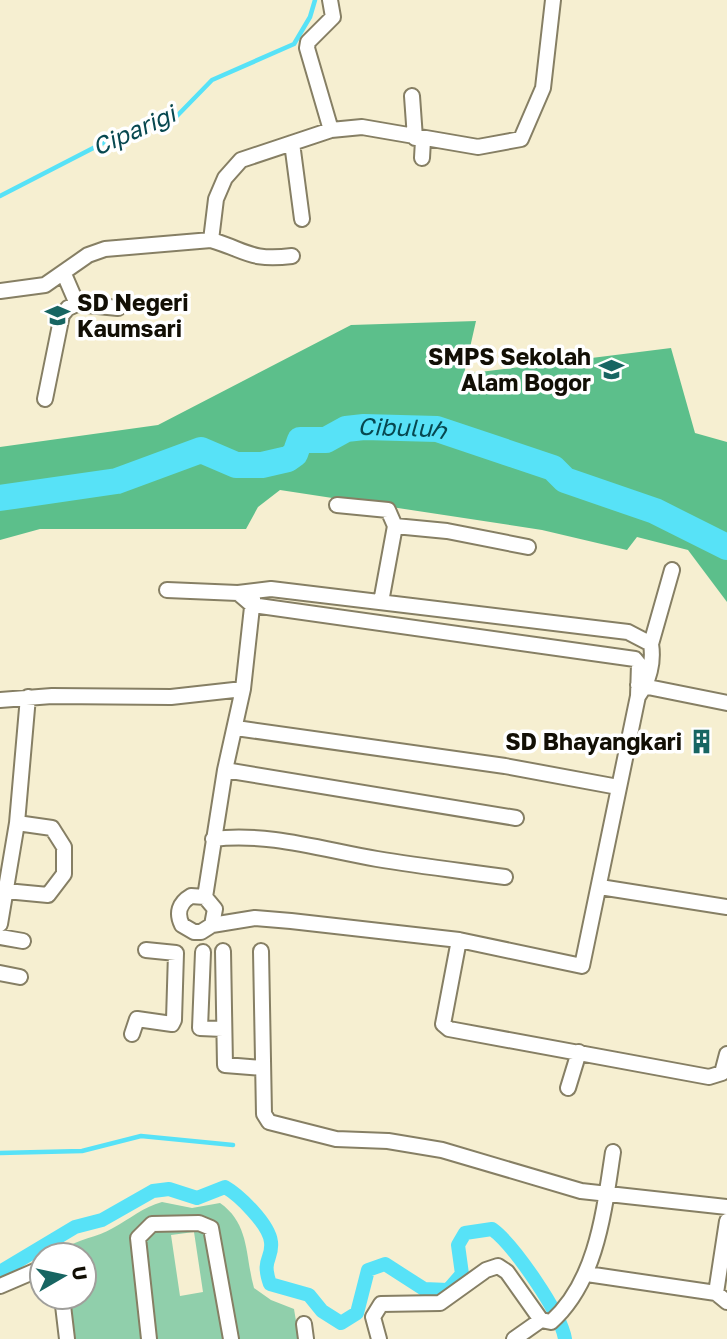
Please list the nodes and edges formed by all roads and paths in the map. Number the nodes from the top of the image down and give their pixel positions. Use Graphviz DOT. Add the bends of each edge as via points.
graph roads {
  1 [pos="330,0"];
  2 [pos="553,0"];
  3 [pos="412,96"];
  4 [pos="331,130"];
  5 [pos="419,139"];
  6 [pos="292,143"];
  7 [pos="422,158"];
  8 [pos="302,219"];
  9 [pos="211,240"];
  10 [pos="292,256"];
  11 [pos="64,274"];
  12 [pos="0,291"];
  13 [pos="77,304"];
  14 [pos="118,309"];
  15 [pos="45,399"];
  16 [pos="337,505"];
  17 [pos="395,526"];
  18 [pos="528,547"];
  19 [pos="672,570"];
  20 [pos="255,589"];
  21 [pos="167,590"];
  22 [pos="238,593"];
  23 [pos="381,602"];
  24 [pos="252,605"];
  25 [pos="651,644"];
  26 [pos="243,689"];
  27 [pos="640,689"];
  28 [pos="28,697"];
  29 [pos="0,700"];
  30 [pos="727,703"];
  31 [pos="236,728"];
  32 [pos="225,770"];
  33 [pos="618,787"];
  34 [pos="516,818"];
  35 [pos="17,823"];
  36 [pos="213,839"];
  37 [pos="505,877"];
  38 [pos="600,887"];
  39 [pos="6,891"];
  40 [pos="205,897"];
  41 [pos="727,907"];
  42 [pos="0,924"];
  43 [pos="212,925"];
  44 [pos="0,937"];
  45 [pos="459,940"];
  46 [pos="23,941"];
  47 [pos="146,950"];
  48 [pos="223,951"];
  49 [pos="261,951"];
  50 [pos="203,952"];
  51 [pos="0,973"];
  52 [pos="20,977"];
  53 [pos="199,1013"];
  54 [pos="174,1014"];
  55 [pos="223,1029"];
  56 [pos="132,1034"];
  57 [pos="579,1052"];
  58 [pos="727,1054"];
  59 [pos="263,1068"];
  60 [pos="568,1088"];
  61 [pos="613,1152"];
  62 [pos="606,1196"];
  63 [pos="726,1215"];
  64 [pos="28,1274"];
  65 [pos="587,1274"];
  66 [pos="0,1286"];
  67 [pos="722,1297"];
  68 [pos="64,1311"];
  69 [pos="546,1321"];
  70 [pos="304,1324"];
  71 [pos="67,1339"];
  72 [pos="149,1339"];
  73 [pos="231,1339"];
  74 [pos="306,1339"];
  75 [pos="379,1339"];
  76 [pos="514,1339"];
  1 -- 4 [label="street" via="333,17 307,48"];
  2 -- 5 [label="street" via="543,88 521,139 478,147"];
  3 -- 5 [label="street"];
  4 -- 5 [label="street" via="362,127"];
  4 -- 6 [label="street"];
  5 -- 7 [label="street"];
  6 -- 8 [label="street"];
  6 -- 9 [label="street" via="241,160 225,178 216,200"];
  9 -- 10 [label="street" via="254,258"];
  9 -- 11 [label="street" via="105,249 88,255"];
  11 -- 12 [label="street" via="45,285"];
  11 -- 13 [label="street"];
  13 -- 14 [label="street"];
  13 -- 15 [label="street" via="62,315"];
  16 -- 17 [label="street" via="388,510"];
  17 -- 18 [label="street"];
  17 -- 23 [label="street"];
  19 -- 25 [label="street"];
  20 -- 22 [label="street"];
  20 -- 23 [label="street"];
  20 -- 24 [label="street"];
  21 -- 22 [label="street"];
  22 -- 24 [label="street"];
  23 -- 25 [label="street" via="628,632"];
  24 -- 26 [label="street"];
  24 -- 27 [label="street" via="627,657 639,662"];
  25 -- 27 [label="street" via="653,657"];
  26 -- 28 [label="street" via="171,697"];
  26 -- 31 [label="street"];
  27 -- 30 [label="street"];
  27 -- 33 [label="street"];
  28 -- 29 [label="street"];
  28 -- 35 [label="street"];
  31 -- 32 [label="street"];
  31 -- 33 [label="street" via="505,766"];
  32 -- 34 [label="street"];
  32 -- 36 [label="street"];
  33 -- 38 [label="street"];
  35 -- 39 [label="street"];
  35 -- 39 [label="street" via="52,828 64,847 64,874 48,895"];
  36 -- 37 [label="street" via="307,844"];
  36 -- 40 [label="street"];
  38 -- 41 [label="street"];
  38 -- 45 [label="street" via="582,966"];
  39 -- 42 [label="street"];
  40 -- 43 [label="street" via="215,909"];
  40 -- 43 [label="street" via="185,900 179,919 194,932"];
  43 -- 45 [label="street" via="256,918"];
  44 -- 46 [label="street"];
  45 -- 57 [label="street" via="443,1024 449,1029"];
  47 -- 54 [label="street" via="176,953"];
  48 -- 55 [label="street"];
  49 -- 59 [label="street"];
  50 -- 53 [label="street"];
  51 -- 52 [label="street"];
  53 -- 54 [label="street"];
  53 -- 55 [label="street" via="200,1028"];
  54 -- 56 [label="street" via="172,1024 137,1019"];
  55 -- 59 [label="street" via="226,1066"];
  57 -- 58 [label="street" via="716,1077 722,1073"];
  57 -- 60 [label="street"];
  59 -- 62 [label="street" via="264,1114 269,1122 336,1139 442,1150"];
  61 -- 62 [label="street"];
  62 -- 63 [label="street"];
  62 -- 65 [label="street"];
  63 -- 67 [label="street"];
  64 -- 66 [label="street"];
  65 -- 67 [label="street"];
  65 -- 69 [label="street" via="567,1308"];
  68 -- 71 [label="street"];
  69 -- 75 [label="street" via="498,1266 440,1303 381,1304 373,1317"];
  69 -- 76 [label="street"];
  70 -- 74 [label="street"];
  72 -- 73 [label="street" via="138,1238 152,1224 199,1223 211,1228"];
}
